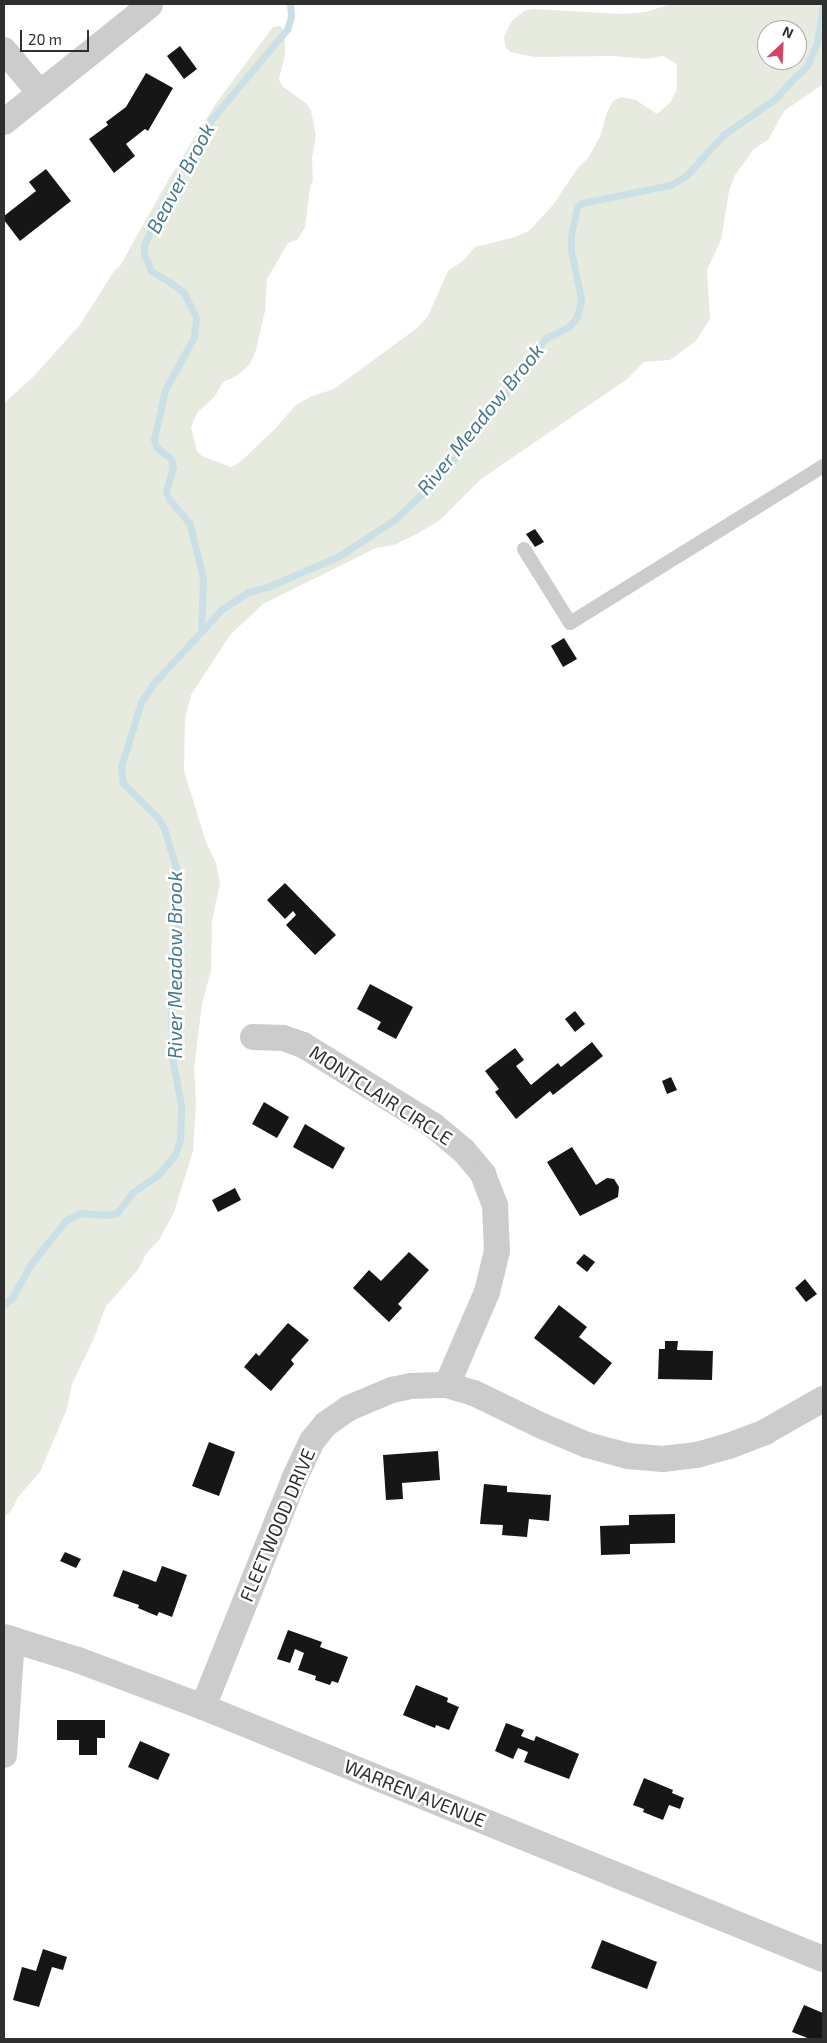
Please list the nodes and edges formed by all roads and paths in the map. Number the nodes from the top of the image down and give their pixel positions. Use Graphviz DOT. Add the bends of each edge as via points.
graph roads {
  1 [pos="150,5"];
  2 [pos="4,50"];
  3 [pos="40,94"];
  4 [pos="4,122"];
  5 [pos="823,466"];
  6 [pos="524,549"];
  7 [pos="253,1037"];
  8 [pos="447,1385"];
  9 [pos="823,1399"];
  10 [pos="8,1638"];
  11 [pos="203,1707"];
  12 [pos="4,1755"];
  13 [pos="823,1959"];
  1 -- 3 [label="street"];
  2 -- 3 [label="street"];
  3 -- 4 [label="street"];
  5 -- 6 [label="lane" via="570,623"];
  7 -- 8 [label="street, MONTCLAIR CIRCLE" via="287,1039 303,1044 434,1126 464,1150 483,1174 495,1206 497,1251 487,1292"];
  8 -- 9 [label="street, FLEETWOOD DRIVE" via="474,1393 587,1445 642,1458 663,1459 697,1455 729,1446 765,1432"];
  8 -- 11 [label="street, FLEETWOOD DRIVE" via="411,1386 370,1398 336,1416 312,1441"];
  10 -- 11 [label="street, WARREN AVENUE"];
  10 -- 12 [label="street"];
  11 -- 13 [label="street, WARREN AVENUE"];
}
